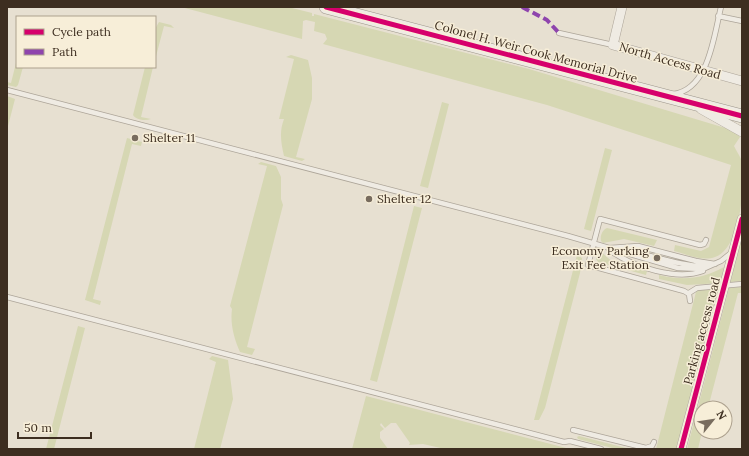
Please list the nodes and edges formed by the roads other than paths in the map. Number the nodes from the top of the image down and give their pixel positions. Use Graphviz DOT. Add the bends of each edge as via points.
graph roads {
  1 [pos="326,7"];
  2 [pos="622,7"];
  3 [pos="721,7"];
  4 [pos="718,16"];
  5 [pos="742,16"];
  6 [pos="741,21"];
  7 [pos="559,33"];
  8 [pos="613,45"];
  9 [pos="704,71"];
  10 [pos="742,81"];
  11 [pos="7,90"];
  12 [pos="663,95"];
  13 [pos="683,101"];
  14 [pos="742,116"];
  15 [pos="742,132"];
  16 [pos="742,219"];
  17 [pos="706,240"];
  18 [pos="593,244"];
  19 [pos="605,248"];
  20 [pos="734,249"];
  21 [pos="715,264"];
  22 [pos="742,284"];
  23 [pos="725,286"];
  24 [pos="689,293"];
  25 [pos="7,297"];
  26 [pos="690,301"];
  27 [pos="573,430"];
  28 [pos="654,442"];
  29 [pos="600,449"];
  30 [pos="681,449"];
  1 -- 12 [label="street, Colonel H. Weir Cook Memorial Drive"];
  2 -- 8 [label="street, North Access Road"];
  3 -- 4 [label="lane"];
  4 -- 6 [label="lane"];
  4 -- 9 [label="lane"];
  5 -- 6 [label="lane"];
  7 -- 8 [label="lane"];
  8 -- 9 [label="street, North Access Road"];
  9 -- 10 [label="street, North Access Road"];
  9 -- 12 [label="lane" via="686,90"];
  11 -- 18 [label="lane"];
  12 -- 13 [label="street, Colonel H. Weir Cook Memorial Drive"];
  13 -- 14 [label="street, Colonel H. Weir Cook Memorial Drive"];
  13 -- 15 [label="street"];
  16 -- 20 [label="street, Parking access road"];
  17 -- 18 [label="lane" via="700,245 600,220"];
  18 -- 19 [label="lane"];
  18 -- 24 [label="lane" via="588,265"];
  19 -- 21 [label="lane" via="638,246"];
  19 -- 21 [label="lane" via="685,270 703,269"];
  20 -- 21 [label="lane" via="726,258"];
  20 -- 23 [label="street, Parking access road"];
  22 -- 23 [label="lane"];
  23 -- 24 [label="lane" via="697,288"];
  23 -- 30 [label="street, Parking access road"];
  24 -- 26 [label="lane"];
  25 -- 29 [label="lane" via="564,442 570,441"];
  27 -- 28 [label="lane" via="646,448"];
}
